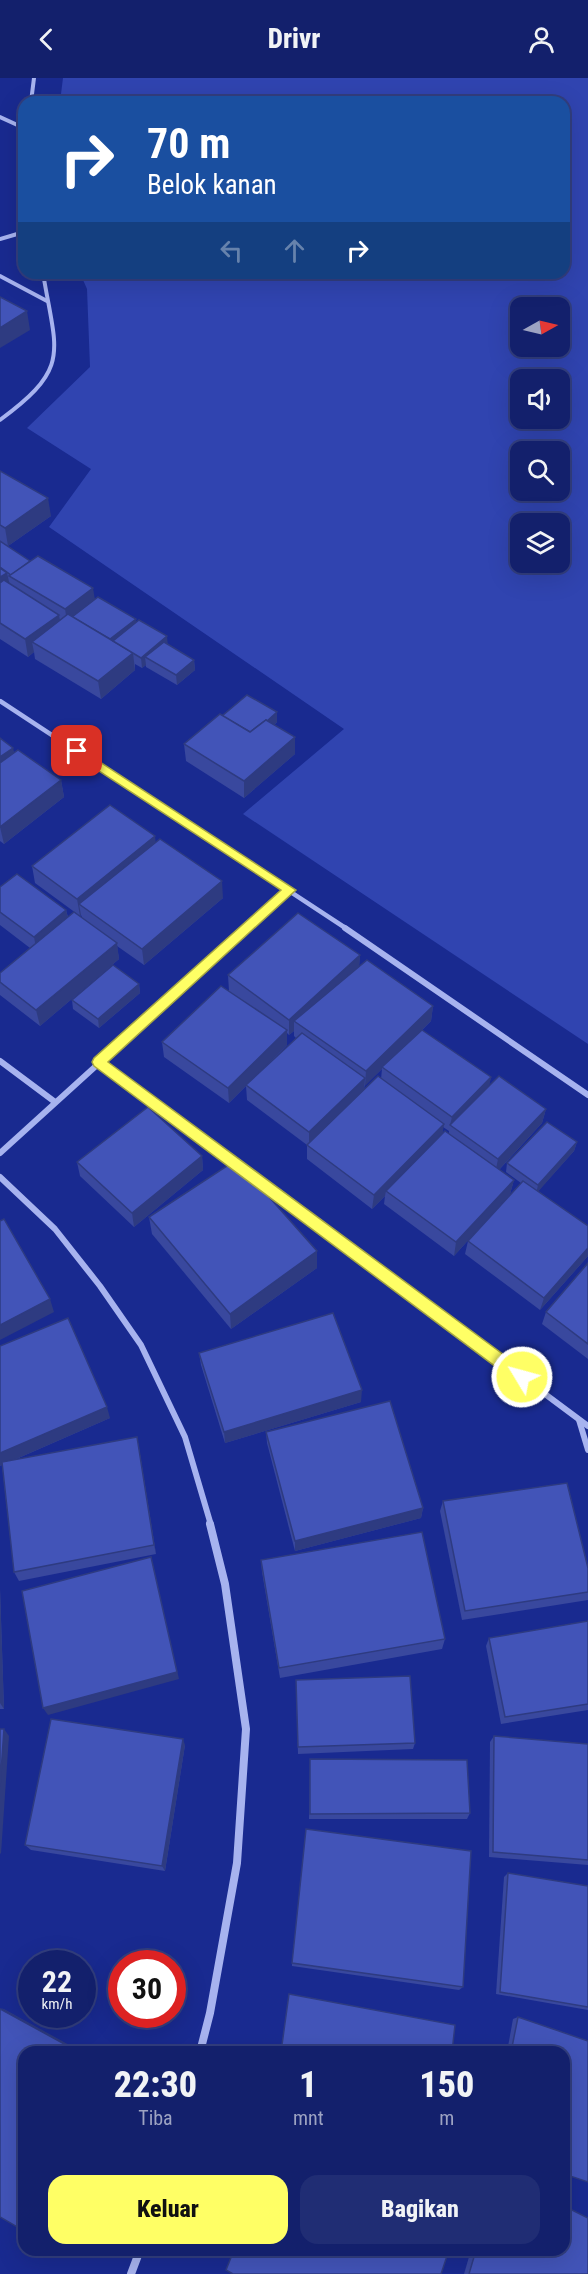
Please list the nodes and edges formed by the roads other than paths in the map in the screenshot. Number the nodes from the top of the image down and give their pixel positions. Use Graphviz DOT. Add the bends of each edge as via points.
graph roads {
  1 [pos="34,78"];
  2 [pos="32,96"];
  3 [pos="0,117"];
  4 [pos="18,125"];
  5 [pos="18,234"];
  6 [pos="0,240"];
  7 [pos="0,276"];
  8 [pos="44,279"];
  9 [pos="47,301"];
  10 [pos="0,420"];
  11 [pos="0,701"];
  12 [pos="290,890"];
  13 [pos="0,1061"];
  14 [pos="99,1062"];
  15 [pos="588,1095"];
  16 [pos="55,1102"];
  17 [pos="0,1153"];
  18 [pos="0,1177"];
  19 [pos="579,1420"];
  20 [pos="588,1426"];
  21 [pos="588,1450"];
  22 [pos="202,2046"];
  23 [pos="138,2256"];
  24 [pos="131,2274"];
  1 -- 2 [label="street"];
  3 -- 4 [label="street"];
  5 -- 6 [label="street"];
  7 -- 9 [label="street"];
  8 -- 9 [label="street"];
  9 -- 10 [label="street" via="56,351 53,366 39,387"];
  11 -- 12 [label="street"];
  12 -- 14 [label="street"];
  12 -- 15 [label="street"];
  13 -- 16 [label="street"];
  14 -- 16 [label="street"];
  14 -- 19 [label="street"];
  16 -- 17 [label="street"];
  18 -- 22 [label="street" via="55,1229 141,1345 184,1437 225,1584 246,1729 237,1863"];
  19 -- 20 [label="street"];
  19 -- 21 [label="street"];
  23 -- 24 [label="street"];
}
